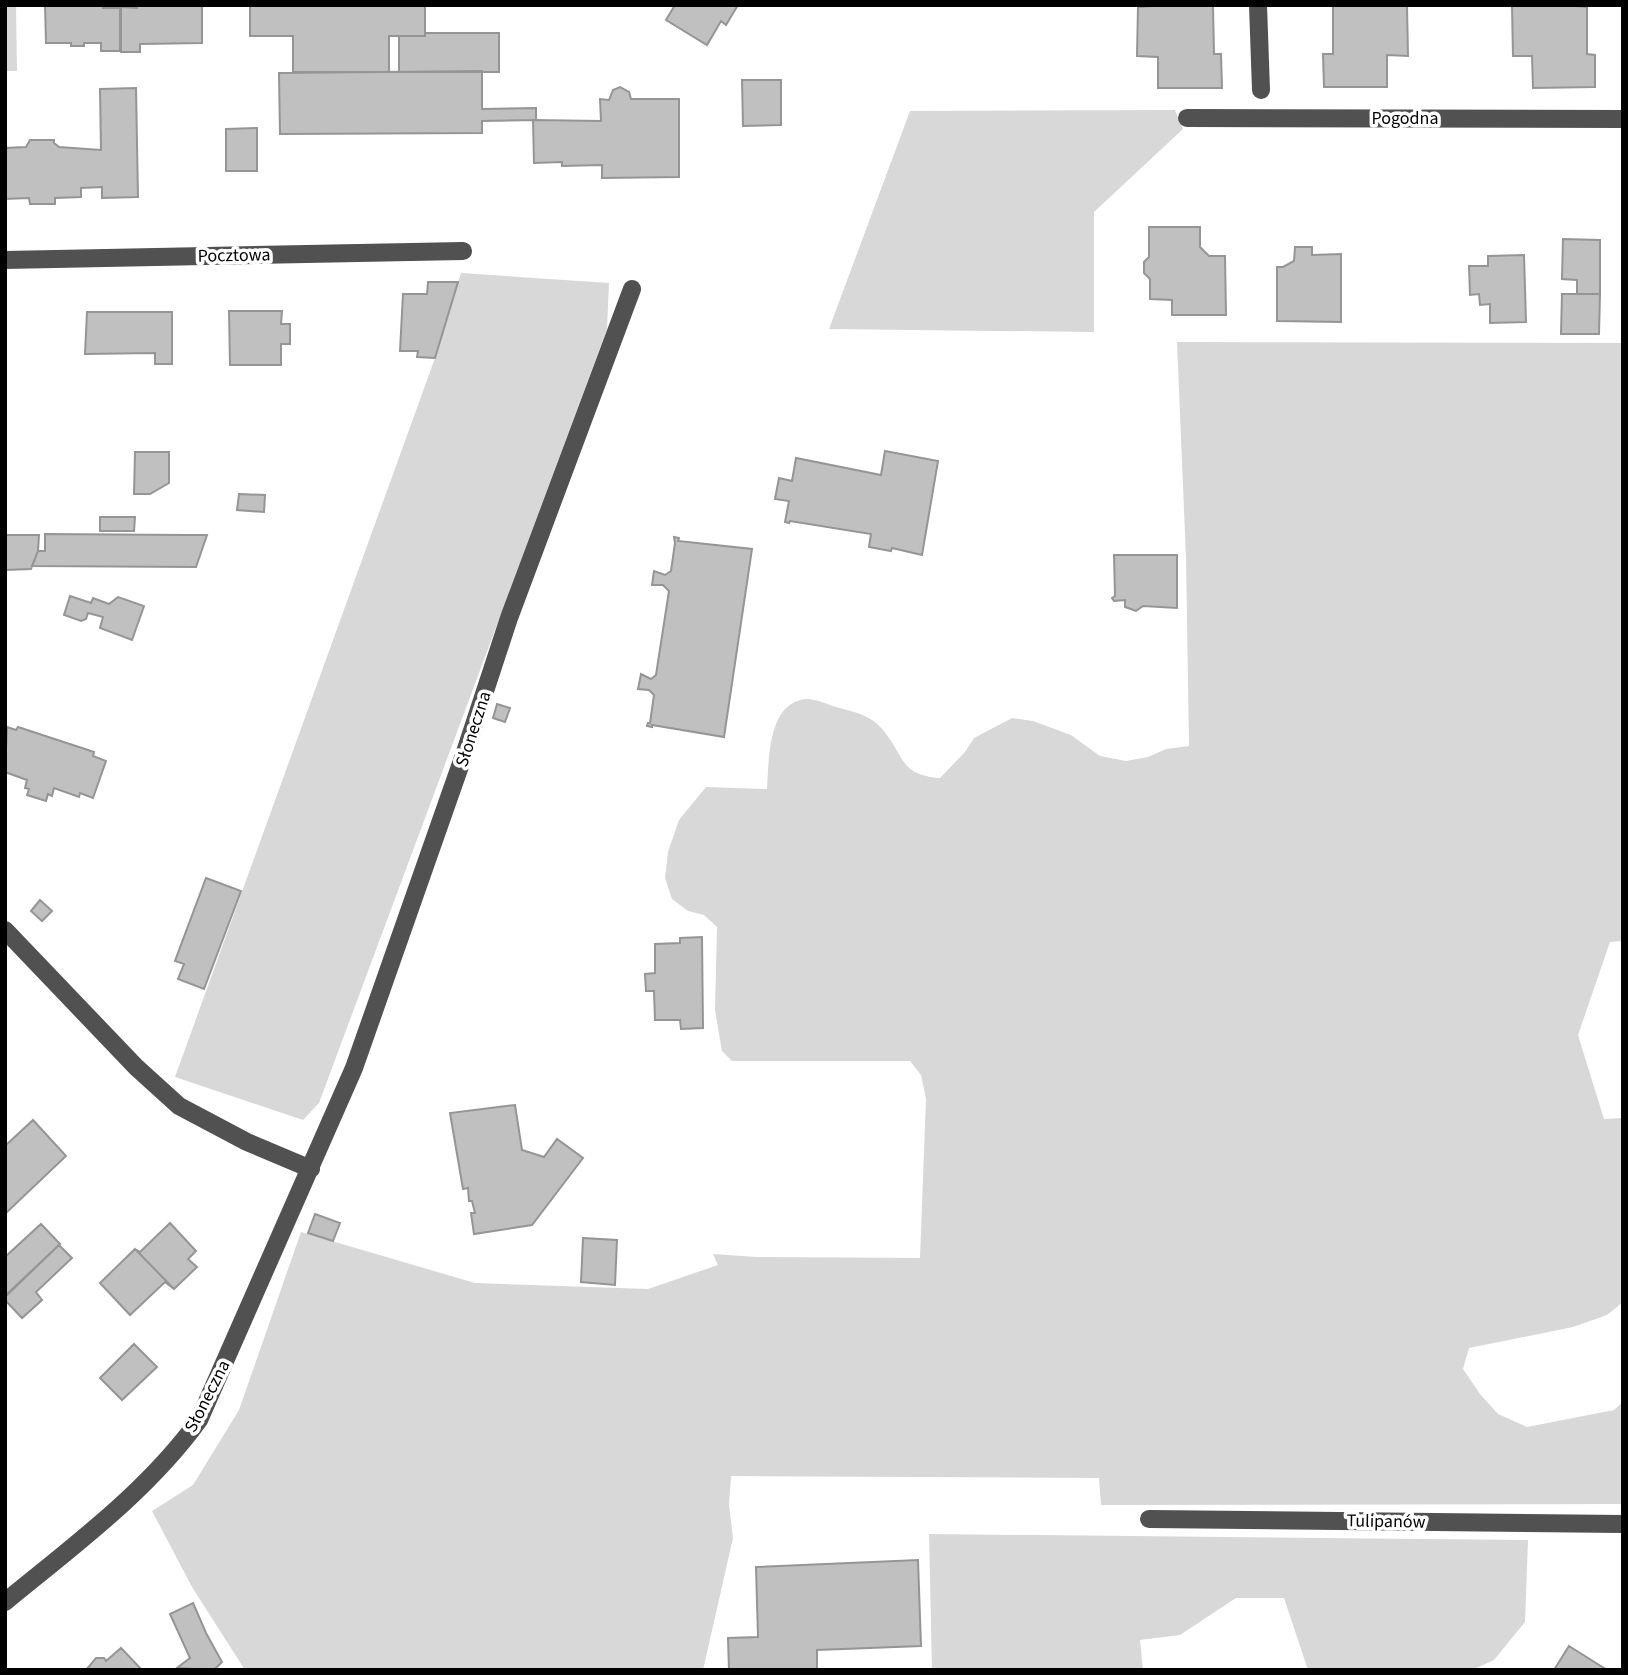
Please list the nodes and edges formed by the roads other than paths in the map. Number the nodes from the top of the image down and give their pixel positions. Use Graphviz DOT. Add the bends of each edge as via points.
graph roads {
  1 [pos="1258,5"];
  2 [pos="1261,90"];
  3 [pos="1187,118"];
  4 [pos="1623,119"];
  5 [pos="463,251"];
  6 [pos="5,260"];
  7 [pos="632,289"];
  8 [pos="5,930"];
  9 [pos="311,1169"];
  10 [pos="1149,1519"];
  11 [pos="1623,1524"];
  12 [pos="5,1602"];
  1 -- 2 [label="street"];
  3 -- 4 [label="street, Pogodna"];
  5 -- 6 [label="street, Pocztowa"];
  7 -- 9 [label="street, Słoneczna" via="509,618 354,1068"];
  8 -- 9 [label="street" via="179,1106"];
  9 -- 12 [label="street, Słoneczna" via="199,1420 179,1448 95,1528"];
  10 -- 11 [label="street, Tulipanów"];
}
